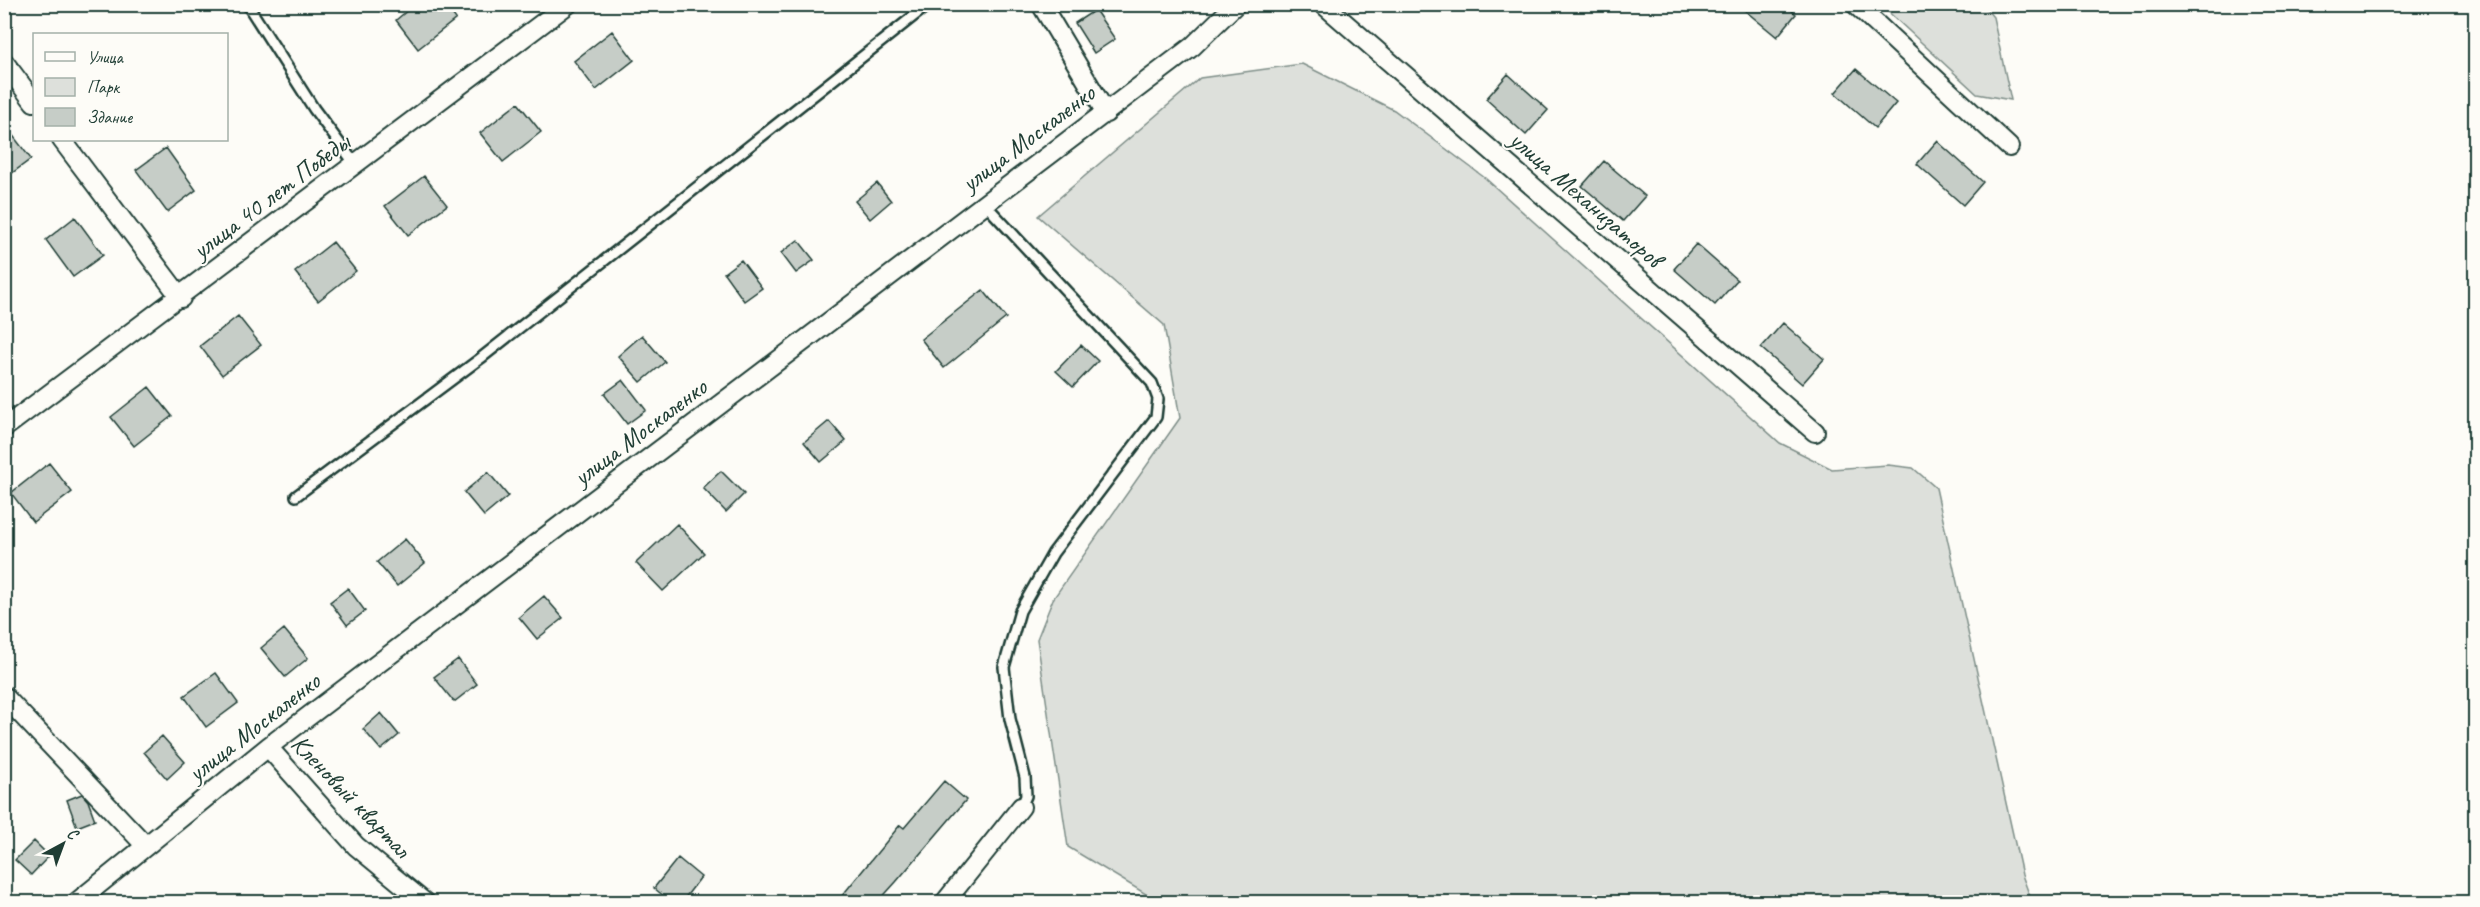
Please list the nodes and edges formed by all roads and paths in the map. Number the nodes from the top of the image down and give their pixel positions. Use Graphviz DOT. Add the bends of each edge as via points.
graph roads {
  1 [pos="248,4"];
  2 [pos="568,4"];
  3 [pos="929,4"];
  4 [pos="1041,4"];
  5 [pos="1236,4"];
  6 [pos="1323,4"];
  7 [pos="1855,4"];
  8 [pos="4,62"];
  9 [pos="33,101"];
  10 [pos="1106,112"];
  11 [pos="63,141"];
  12 [pos="2009,147"];
  13 [pos="355,164"];
  14 [pos="984,203"];
  15 [pos="181,298"];
  16 [pos="4,428"];
  17 [pos="1815,432"];
  18 [pos="296,496"];
  19 [pos="4,696"];
  20 [pos="268,747"];
  21 [pos="1021,807"];
  22 [pos="146,846"];
  23 [pos="77,903"];
  24 [pos="424,903"];
  25 [pos="945,903"];
  1 -- 13 [label="lane" via="314,109"];
  2 -- 13 [label="street, улица 40 лет Победы"];
  3 -- 18 [label="lane" via="481,358"];
  4 -- 10 [label="street"];
  5 -- 10 [label="street, улица Москаленко" via="1193,46"];
  6 -- 17 [label="street, улица Механизаторов"];
  7 -- 12 [label="street"];
  8 -- 9 [label="street"];
  10 -- 14 [label="street, улица Москаленко"];
  11 -- 15 [label="street"];
  13 -- 15 [label="street, улица 40 лет Победы"];
  14 -- 20 [label="street, улица Москаленко"];
  14 -- 21 [label="lane" via="1152,383 1158,399 1156,417 1053,553 1020,611 1005,667 1010,719 1025,777 1026,796"];
  15 -- 16 [label="street, улица 40 лет Победы"];
  19 -- 22 [label="street"];
  20 -- 22 [label="street, улица Москаленко"];
  20 -- 24 [label="street, Кленовый квартал" via="356,846"];
  21 -- 25 [label="street"];
  22 -- 23 [label="street, улица Москаленко"];
}
